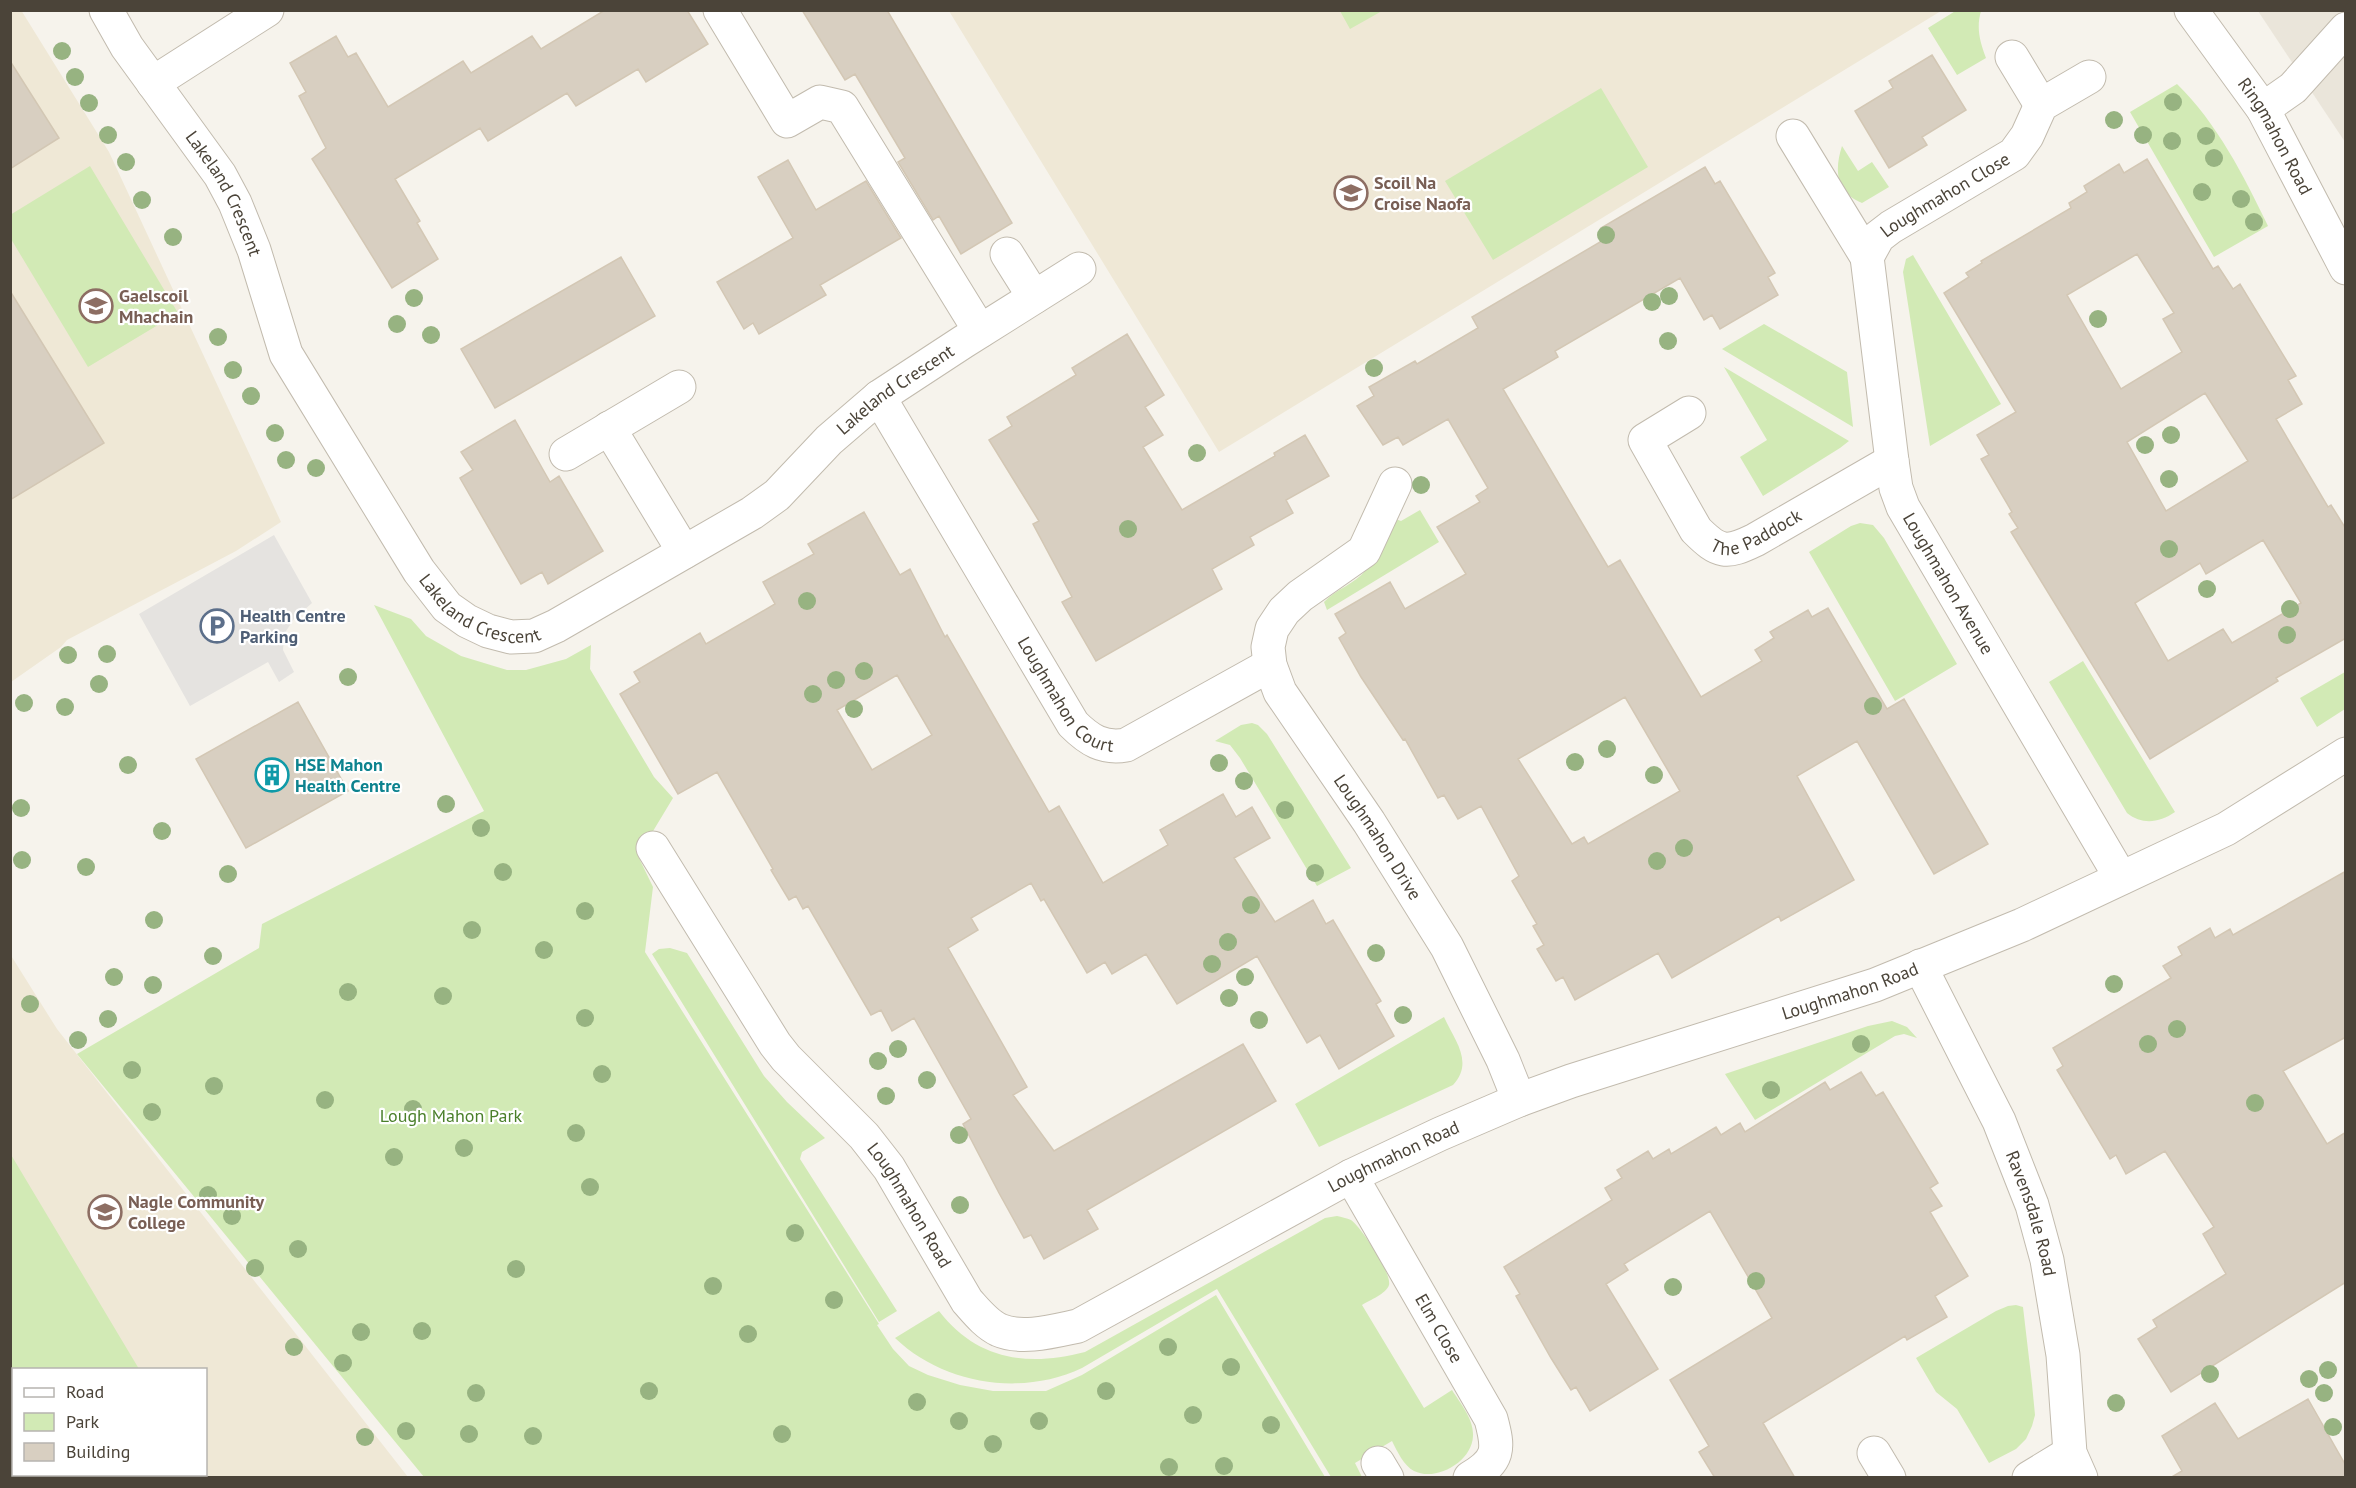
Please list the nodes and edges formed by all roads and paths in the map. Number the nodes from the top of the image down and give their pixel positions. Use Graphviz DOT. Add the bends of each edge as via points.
graph roads {
  1 [pos="106,10"];
  2 [pos="267,10"];
  3 [pos="720,10"];
  4 [pos="2191,10"];
  5 [pos="2346,29"];
  6 [pos="2012,57"];
  7 [pos="2089,77"];
  8 [pos="153,83"];
  9 [pos="2041,105"];
  10 [pos="2263,109"];
  11 [pos="1793,136"];
  12 [pos="1007,254"];
  13 [pos="1867,257"];
  14 [pos="2346,268"];
  15 [pos="1079,269"];
  16 [pos="1034,297"];
  17 [pos="980,331"];
  18 [pos="678,387"];
  19 [pos="879,397"];
  20 [pos="1689,413"];
  21 [pos="609,428"];
  22 [pos="566,454"];
  23 [pos="1892,461"];
  24 [pos="1395,484"];
  25 [pos="684,552"];
  26 [pos="1270,665"];
  27 [pos="2346,754"];
  28 [pos="653,848"];
  29 [pos="2121,878"];
  30 [pos="1920,966"];
  31 [pos="1519,1100"];
  32 [pos="1351,1176"];
  33 [pos="2076,1465"];
  34 [pos="1470,1478"];
  35 [pos="2028,1478"];
  1 -- 8 [label="street, Lakeland Crescent"];
  2 -- 8 [label="street"];
  3 -- 17 [label="street" via="787,121 820,102 842,107"];
  4 -- 10 [label="street, Ringmahon Road"];
  5 -- 10 [label="street" via="2293,88"];
  6 -- 9 [label="street"];
  7 -- 9 [label="street"];
  8 -- 25 [label="street, Lakeland Crescent" via="235,203 286,354 419,571 447,607 488,631 511,638 534,636"];
  9 -- 13 [label="street, Loughmahon Close" via="2014,154 1891,227 1878,237"];
  10 -- 14 [label="street, Ringmahon Road"];
  11 -- 13 [label="street, Loughmahon Close"];
  12 -- 16 [label="street"];
  13 -- 23 [label="street, Loughmahon Avenue"];
  15 -- 16 [label="street, Lakeland Crescent"];
  16 -- 17 [label="street, Lakeland Crescent"];
  17 -- 19 [label="street, Lakeland Crescent"];
  18 -- 21 [label="street"];
  19 -- 25 [label="street, Lakeland Crescent" via="829,440 777,495"];
  19 -- 26 [label="street, Loughmahon Court" via="1073,724 1086,737 1113,747 1126,745"];
  20 -- 23 [label="street, The Paddock" via="1645,440 1696,530 1721,550 1755,540"];
  21 -- 22 [label="street"];
  21 -- 25 [label="street"];
  23 -- 29 [label="street, Loughmahon Avenue" via="1903,507"];
  24 -- 26 [label="street, Loughmahon Drive" via="1364,552 1284,611 1272,629"];
  26 -- 31 [label="street, Loughmahon Drive" via="1280,692 1369,822 1447,947"];
  27 -- 29 [label="street, Loughmahon Road" via="2226,829"];
  28 -- 32 [label="street, Loughmahon Road" via="766,1031 786,1058 864,1136 889,1168 967,1301 998,1330 1029,1334 1078,1326"];
  29 -- 30 [label="street, Loughmahon Road" via="2022,925"];
  30 -- 31 [label="street, Loughmahon Road" via="1875,986"];
  30 -- 33 [label="street, Ravensdale Road" via="1999,1121 2032,1205 2047,1260"];
  31 -- 32 [label="street, Loughmahon Road"];
  32 -- 34 [label="street, Elm Close" via="1491,1419 1495,1455 1484,1470"];
  33 -- 35 [label="street"];
}
